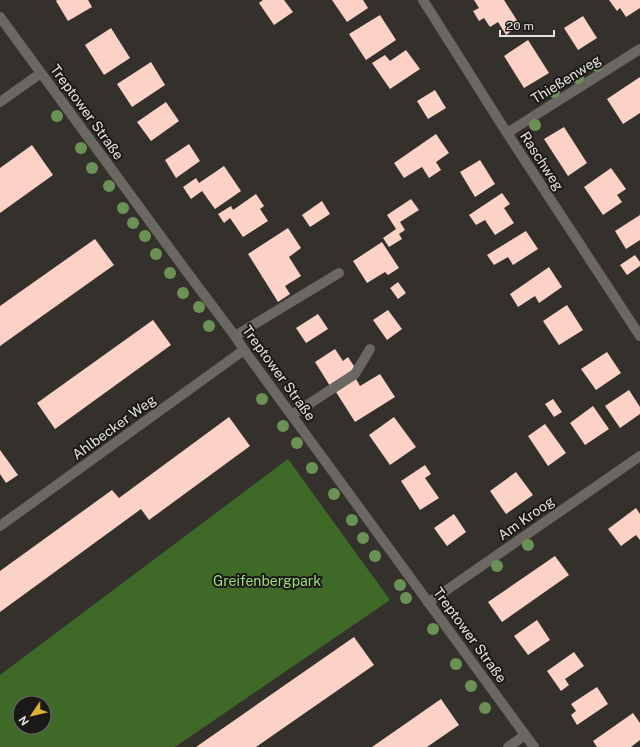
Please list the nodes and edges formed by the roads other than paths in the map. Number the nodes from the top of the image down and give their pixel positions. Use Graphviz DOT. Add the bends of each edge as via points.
graph roads {
  1 [pos="423,0"];
  2 [pos="0,17"];
  3 [pos="640,49"];
  4 [pos="40,73"];
  5 [pos="0,102"];
  6 [pos="507,133"];
  7 [pos="339,273"];
  8 [pos="235,336"];
  9 [pos="640,336"];
  10 [pos="370,349"];
  11 [pos="244,350"];
  12 [pos="292,415"];
  13 [pos="640,456"];
  14 [pos="0,526"];
  15 [pos="428,603"];
  16 [pos="525,735"];
  17 [pos="508,747"];
  18 [pos="534,747"];
  1 -- 6 [label="street, Raschweg"];
  2 -- 4 [label="street, Treptower Straße"];
  3 -- 6 [label="street, Thießenweg"];
  4 -- 5 [label="street"];
  4 -- 8 [label="street, Treptower Straße"];
  6 -- 9 [label="street, Raschweg"];
  7 -- 8 [label="street"];
  8 -- 11 [label="street, Treptower Straße"];
  10 -- 12 [label="street" via="354,374"];
  11 -- 12 [label="street, Treptower Straße"];
  11 -- 14 [label="street, Ahlbecker Weg"];
  12 -- 15 [label="street, Treptower Straße"];
  13 -- 15 [label="street, Am Kroog"];
  15 -- 16 [label="street, Treptower Straße"];
  16 -- 17 [label="street"];
  16 -- 18 [label="street, Treptower Straße"];
}
